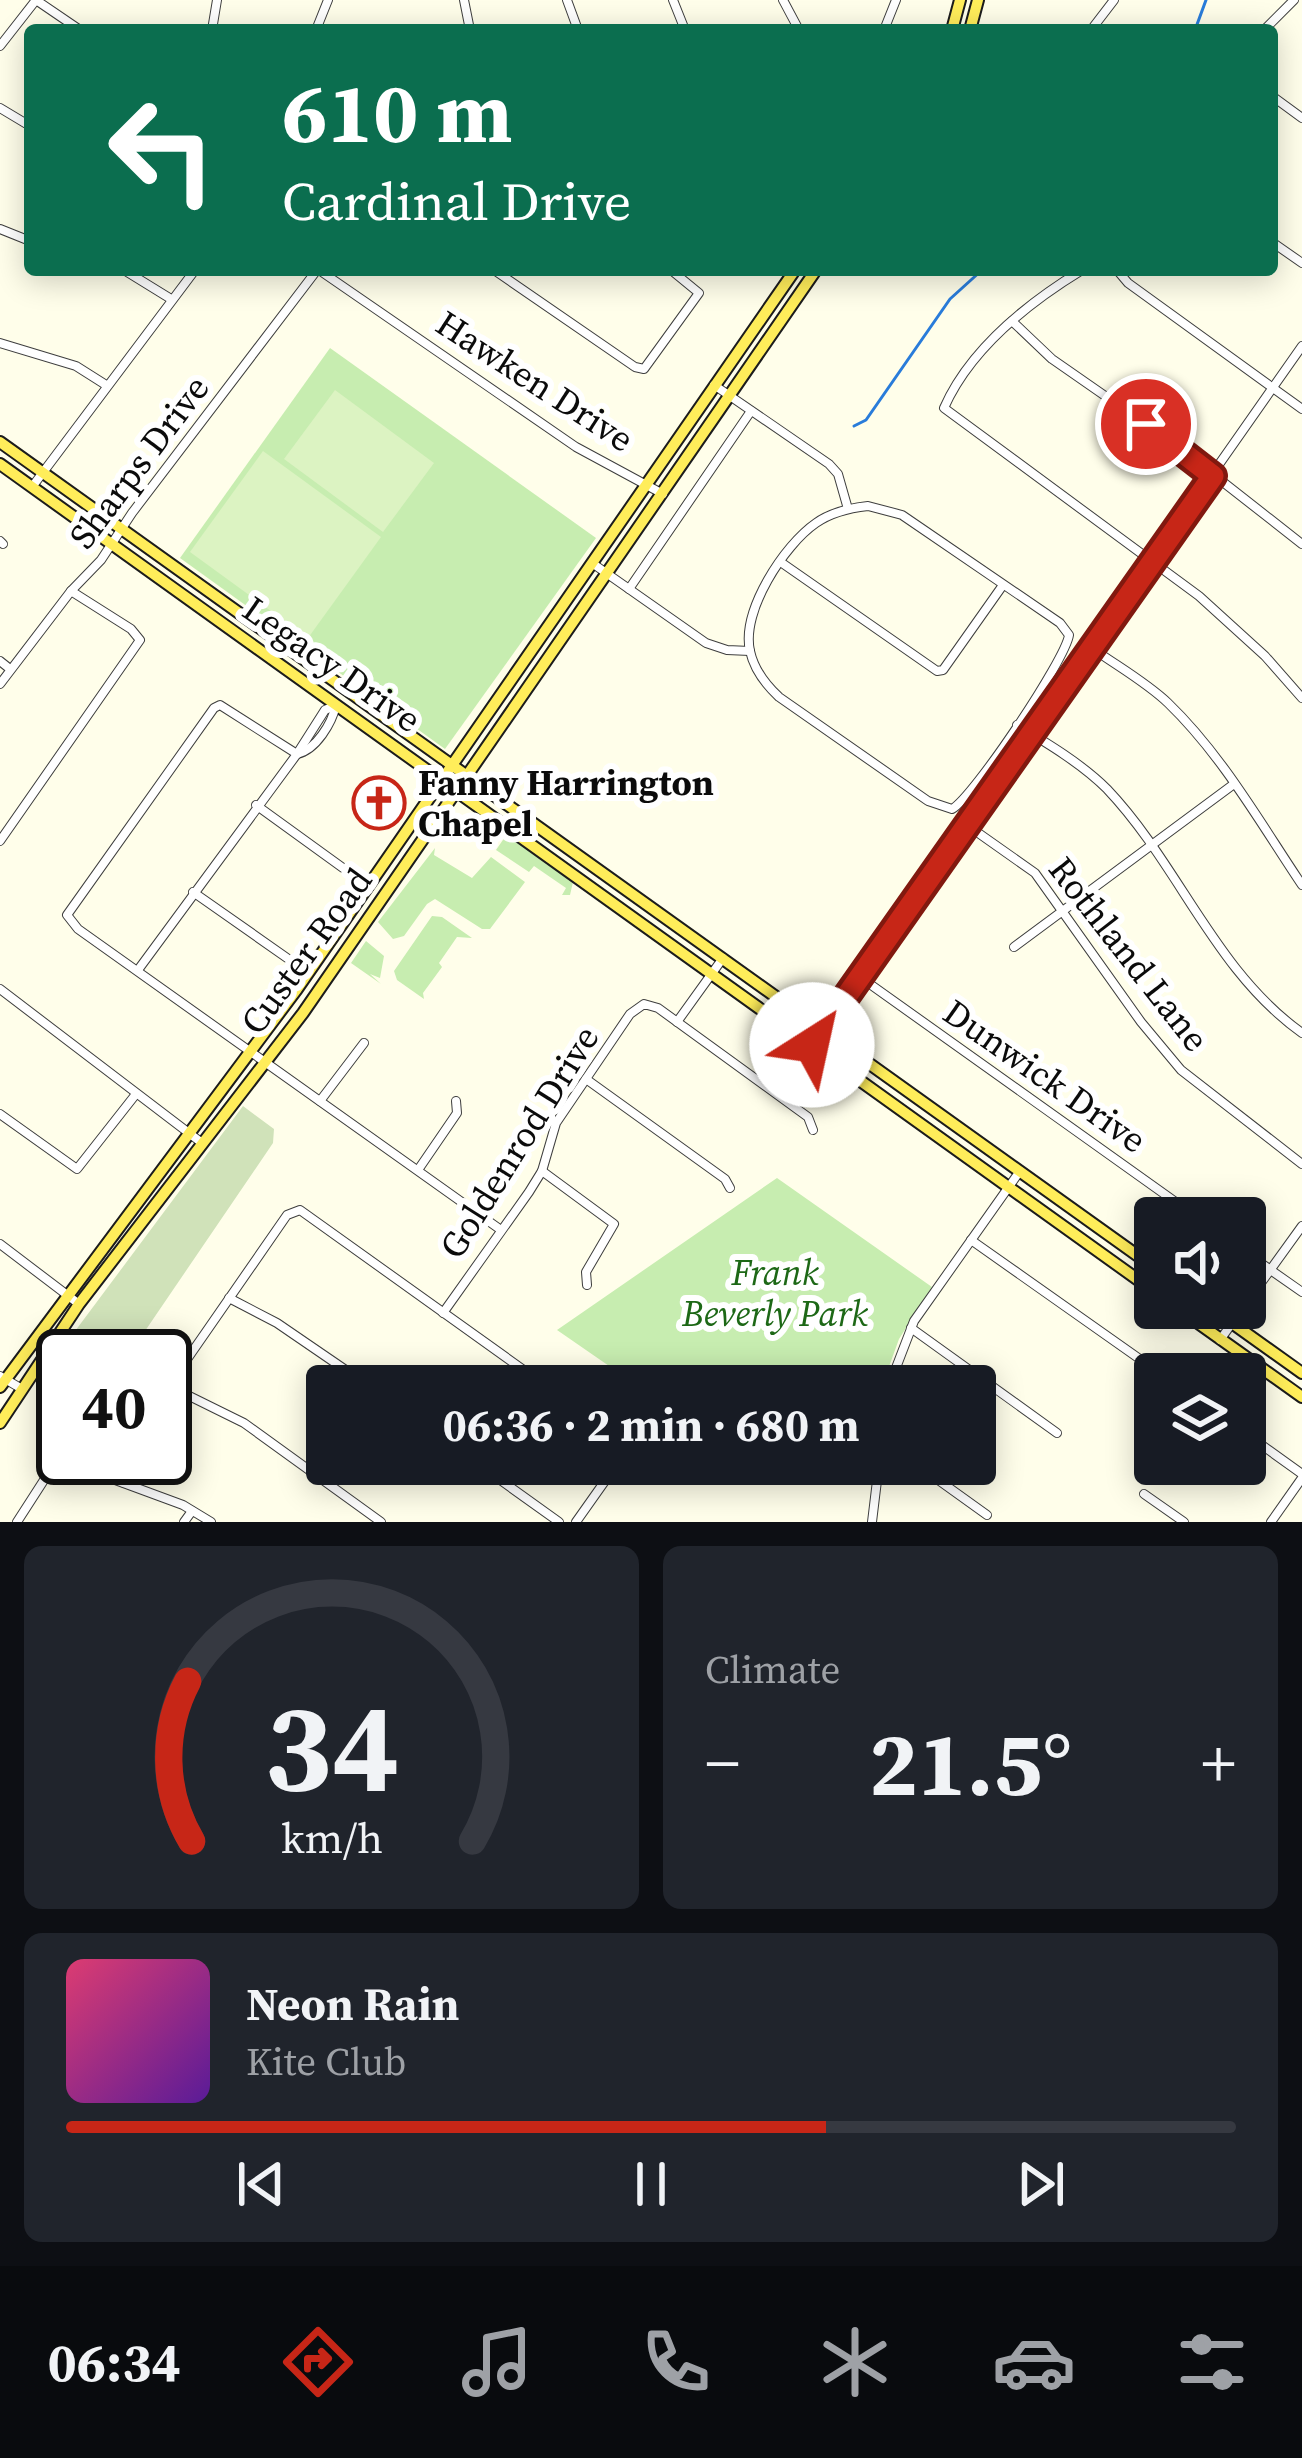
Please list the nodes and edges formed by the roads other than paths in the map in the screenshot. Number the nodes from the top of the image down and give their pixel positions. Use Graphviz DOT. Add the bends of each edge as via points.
graph roads {
  1 [pos="36,0"];
  2 [pos="1114,0"];
  3 [pos="1294,0"];
  4 [pos="71,24"];
  5 [pos="1096,24"];
  6 [pos="1270,24"];
  7 [pos="0,46"];
  8 [pos="134,276"];
  9 [pos="190,276"];
  10 [pos="313,276"];
  11 [pos="327,276"];
  12 [pos="503,276"];
  13 [pos="678,276"];
  14 [pos="791,276"];
  15 [pos="812,276"];
  16 [pos="1072,276"];
  17 [pos="1122,276"];
  18 [pos="171,299"];
  19 [pos="765,314"];
  20 [pos="1012,321"];
  21 [pos="780,323"];
  22 [pos="0,343"];
  23 [pos="1302,346"];
  24 [pos="106,385"];
  25 [pos="714,385"];
  26 [pos="1272,390"];
  27 [pos="732,397"];
  28 [pos="1302,409"];
  29 [pos="751,411"];
  30 [pos="0,442"];
  31 [pos="0,464"];
  32 [pos="42,472"];
  33 [pos="1213,476"];
  34 [pos="644,483"];
  35 [pos="32,488"];
  36 [pos="663,494"];
  37 [pos="848,509"];
  38 [pos="122,529"];
  39 [pos="111,544"];
  40 [pos="1302,544"];
  41 [pos="590,562"];
  42 [pos="782,562"];
  43 [pos="1153,564"];
  44 [pos="606,574"];
  45 [pos="1003,585"];
  46 [pos="628,589"];
  47 [pos="71,591"];
  48 [pos="1092,649"];
  49 [pos="750,651"];
  50 [pos="526,658"];
  51 [pos="0,661"];
  52 [pos="541,668"];
  53 [pos="10,669"];
  54 [pos="0,684"];
  55 [pos="348,690"];
  56 [pos="1302,698"];
  57 [pos="336,705"];
  58 [pos="1017,725"];
  59 [pos="1031,734"];
  60 [pos="297,754"];
  61 [pos="452,765"];
  62 [pos="466,774"];
  63 [pos="442,779"];
  64 [pos="1234,784"];
  65 [pos="457,790"];
  66 [pos="256,805"];
  67 [pos="967,825"];
  68 [pos="0,841"];
  69 [pos="1150,846"];
  70 [pos="599,867"];
  71 [pos="344,868"];
  72 [pos="587,884"];
  73 [pos="1302,885"];
  74 [pos="194,892"];
  75 [pos="1063,910"];
  76 [pos="346,916"];
  77 [pos="362,927"];
  78 [pos="1014,946"];
  79 [pos="287,958"];
  80 [pos="723,958"];
  81 [pos="138,970"];
  82 [pos="712,973"];
  83 [pos="860,977"];
  84 [pos="0,989"];
  85 [pos="677,1022"];
  86 [pos="823,1029"];
  87 [pos="1302,1033"];
  88 [pos="364,1043"];
  89 [pos="812,1045"];
  90 [pos="251,1052"];
  91 [pos="264,1061"];
  92 [pos="586,1078"];
  93 [pos="136,1094"];
  94 [pos="320,1101"];
  95 [pos="456,1101"];
  96 [pos="0,1114"];
  97 [pos="813,1130"];
  98 [pos="187,1131"];
  99 [pos="202,1143"];
  100 [pos="1302,1164"];
  101 [pos="418,1170"];
  102 [pos="542,1171"];
  103 [pos="1020,1171"];
  104 [pos="1009,1186"];
  105 [pos="730,1188"];
  106 [pos="1169,1197"];
  107 [pos="1302,1226"];
  108 [pos="501,1230"];
  109 [pos="971,1240"];
  110 [pos="0,1244"];
  111 [pos="1134,1253"];
  112 [pos="1266,1267"];
  113 [pos="1270,1270"];
  114 [pos="1266,1276"];
  115 [pos="1134,1277"];
  116 [pos="587,1285"];
  117 [pos="1302,1292"];
  118 [pos="65,1295"];
  119 [pos="230,1298"];
  120 [pos="79,1304"];
  121 [pos="443,1313"];
  122 [pos="911,1328"];
  123 [pos="1205,1329"];
  124 [pos="1228,1329"];
  125 [pos="1241,1329"];
  126 [pos="1220,1340"];
  127 [pos="192,1353"];
  128 [pos="1134,1355"];
  129 [pos="339,1365"];
  130 [pos="516,1365"];
  131 [pos="897,1365"];
  132 [pos="1302,1372"];
  133 [pos="2,1381"];
  134 [pos="22,1389"];
  135 [pos="1302,1397"];
  136 [pos="192,1400"];
  137 [pos="0,1423"];
  138 [pos="1057,1433"];
  139 [pos="1266,1449"];
  140 [pos="1302,1476"];
  141 [pos="40,1485"];
  142 [pos="127,1485"];
  143 [pos="508,1485"];
  144 [pos="602,1485"];
  145 [pos="876,1485"];
  146 [pos="945,1485"];
  147 [pos="1144,1494"];
  148 [pos="192,1511"];
  149 [pos="987,1515"];
  150 [pos="17,1522"];
  151 [pos="184,1522"];
  152 [pos="211,1522"];
  153 [pos="381,1522"];
  154 [pos="560,1522"];
  155 [pos="576,1522"];
  156 [pos="872,1522"];
  157 [pos="1184,1522"];
  158 [pos="1271,1522"];
  1 -- 4 [label="street"];
  1 -- 7 [label="street"];
  2 -- 5 [label="street"];
  3 -- 6 [label="street"];
  8 -- 18 [label="street"];
  9 -- 18 [label="street"];
  10 -- 38 [label="street, Sharps Drive"];
  11 -- 34 [label="street, Hawken Drive" via="576,447"];
  12 -- 13 [label="street" via="644,369 699,293"];
  14 -- 19 [label="main road, Custer Road"];
  15 -- 21 [label="main road, Custer Road"];
  16 -- 20 [label="street"];
  17 -- 26 [label="street"];
  18 -- 24 [label="street"];
  19 -- 21 [label="main road"];
  19 -- 25 [label="main road, Custer Road"];
  20 -- 33 [label="street"];
  20 -- 43 [label="street" via="971,365 947,414"];
  21 -- 27 [label="main road, Custer Road"];
  22 -- 24 [label="street" via="76,366"];
  23 -- 26 [label="street"];
  24 -- 32 [label="street"];
  25 -- 27 [label="street"];
  25 -- 34 [label="main road, Custer Road"];
  26 -- 28 [label="street"];
  26 -- 33 [label="street"];
  27 -- 29 [label="street"];
  27 -- 36 [label="main road, Custer Road"];
  29 -- 37 [label="street" via="838,474"];
  29 -- 46 [label="street"];
  30 -- 32 [label="main road, Legacy Drive"];
  31 -- 35 [label="main road, Legacy Drive"];
  32 -- 35 [label="street"];
  32 -- 38 [label="main road, Legacy Drive"];
  33 -- 40 [label="street"];
  33 -- 43 [label="street"];
  34 -- 36 [label="street, Hawken Drive"];
  34 -- 41 [label="main road, Custer Road"];
  35 -- 39 [label="main road, Legacy Drive"];
  36 -- 44 [label="main road, Custer Road"];
  37 -- 42 [label="street" via="813,525"];
  37 -- 45 [label="street" via="902,515"];
  38 -- 39 [label="street, Sharps Drive"];
  38 -- 55 [label="main road, Legacy Drive"];
  39 -- 47 [label="street, Sharps Drive"];
  39 -- 57 [label="main road, Legacy Drive"];
  41 -- 44 [label="street"];
  41 -- 50 [label="main road, Custer Road"];
  42 -- 45 [label="street" via="937,671"];
  42 -- 49 [label="street" via="757,599"];
  43 -- 48 [label="street"];
  43 -- 56 [label="street" via="1236,627"];
  44 -- 46 [label="street"];
  44 -- 52 [label="main road, Custer Road"];
  45 -- 58 [label="street" via="1069,635"];
  46 -- 49 [label="street" via="706,643"];
  47 -- 53 [label="street, Sharps Drive"];
  47 -- 68 [label="street" via="140,640"];
  48 -- 59 [label="street"];
  48 -- 64 [label="street" via="1164,699"];
  49 -- 58 [label="street" via="779,698 928,802 952,808 969,794"];
  50 -- 52 [label="main road"];
  50 -- 61 [label="main road, Custer Road"];
  51 -- 53 [label="street"];
  52 -- 62 [label="main road, Custer Road"];
  53 -- 54 [label="street, Sharps Drive"];
  55 -- 57 [label="main road"];
  55 -- 61 [label="main road, Legacy Drive"];
  57 -- 60 [label="street"];
  57 -- 63 [label="main road, Legacy Drive"];
  58 -- 59 [label="street"];
  59 -- 67 [label="street"];
  59 -- 69 [label="street" via="1106,789"];
  60 -- 66 [label="street"];
  60 -- 81 [label="street" via="220,705 208,714 68,915"];
  61 -- 62 [label="main road, Legacy Drive"];
  61 -- 63 [label="main road, Custer Road"];
  62 -- 65 [label="main road, Custer Road"];
  62 -- 70 [label="main road, Legacy Drive"];
  63 -- 65 [label="main road, Legacy Drive"];
  63 -- 76 [label="main road, Custer Road"];
  64 -- 69 [label="street"];
  64 -- 73 [label="street"];
  65 -- 72 [label="main road, Legacy Drive"];
  65 -- 77 [label="main road, Custer Road"];
  66 -- 71 [label="street"];
  66 -- 74 [label="street"];
  67 -- 75 [label="street, Rothland Lane" via="1023,862"];
  67 -- 83 [label="street"];
  69 -- 75 [label="street"];
  69 -- 87 [label="street" via="1237,974"];
  70 -- 72 [label="main road"];
  70 -- 80 [label="main road, Legacy Drive"];
  72 -- 82 [label="main road, Legacy Drive"];
  74 -- 79 [label="street"];
  74 -- 81 [label="street"];
  75 -- 78 [label="street"];
  75 -- 100 [label="street, Rothland Lane" via="1166,1054"];
  76 -- 77 [label="main road"];
  76 -- 90 [label="main road, Custer Road"];
  77 -- 91 [label="main road, Custer Road"];
  80 -- 82 [label="street"];
  80 -- 86 [label="main road, Legacy Drive"];
  81 -- 90 [label="street"];
  82 -- 85 [label="street"];
  82 -- 89 [label="main road, Legacy Drive"];
  83 -- 86 [label="street"];
  83 -- 106 [label="street, Dunwick Drive"];
  84 -- 93 [label="street"];
  85 -- 92 [label="street, Goldenrod Drive" via="644,1004"];
  85 -- 97 [label="street" via="808,1117"];
  86 -- 89 [label="street"];
  86 -- 103 [label="main road, Legacy Drive"];
  88 -- 94 [label="street"];
  89 -- 104 [label="main road, Legacy Drive"];
  90 -- 91 [label="street"];
  90 -- 98 [label="main road, Custer Road"];
  91 -- 94 [label="street"];
  91 -- 99 [label="main road, Custer Road"];
  92 -- 102 [label="street, Goldenrod Drive" via="556,1124"];
  92 -- 105 [label="street"];
  93 -- 96 [label="street" via="77,1169"];
  93 -- 98 [label="street"];
  94 -- 101 [label="street"];
  95 -- 101 [label="street" via="457,1113"];
  98 -- 99 [label="street"];
  98 -- 118 [label="main road, Custer Road"];
  99 -- 120 [label="main road, Custer Road"];
  101 -- 108 [label="street"];
  102 -- 108 [label="street, Goldenrod Drive"];
  102 -- 116 [label="street" via="614,1224 586,1272"];
  103 -- 104 [label="street"];
  103 -- 111 [label="main road, Legacy Drive"];
  104 -- 109 [label="street"];
  104 -- 115 [label="main road, Legacy Drive"];
  107 -- 113 [label="street"];
  108 -- 121 [label="street, Goldenrod Drive"];
  109 -- 122 [label="street"];
  109 -- 128 [label="street"];
  110 -- 118 [label="street"];
  112 -- 113 [label="street"];
  113 -- 114 [label="street"];
  113 -- 117 [label="street"];
  118 -- 120 [label="street"];
  118 -- 133 [label="main road, Custer Road"];
  119 -- 121 [label="street" via="296,1211"];
  119 -- 127 [label="street"];
  119 -- 129 [label="street"];
  120 -- 134 [label="main road, Custer Road"];
  121 -- 130 [label="street"];
  122 -- 131 [label="street"];
  122 -- 138 [label="street"];
  123 -- 126 [label="main road"];
  124 -- 126 [label="street"];
  125 -- 132 [label="main road"];
  126 -- 135 [label="main road"];
  133 -- 134 [label="street"];
  134 -- 137 [label="main road, Custer Road"];
  136 -- 153 [label="street" via="244,1424"];
  139 -- 140 [label="street"];
  140 -- 158 [label="street"];
  141 -- 150 [label="street"];
  142 -- 148 [label="street"];
  143 -- 154 [label="street"];
  144 -- 155 [label="street"];
  145 -- 156 [label="street"];
  146 -- 149 [label="street"];
  147 -- 157 [label="street"];
  148 -- 151 [label="street"];
  148 -- 152 [label="street"];
}
